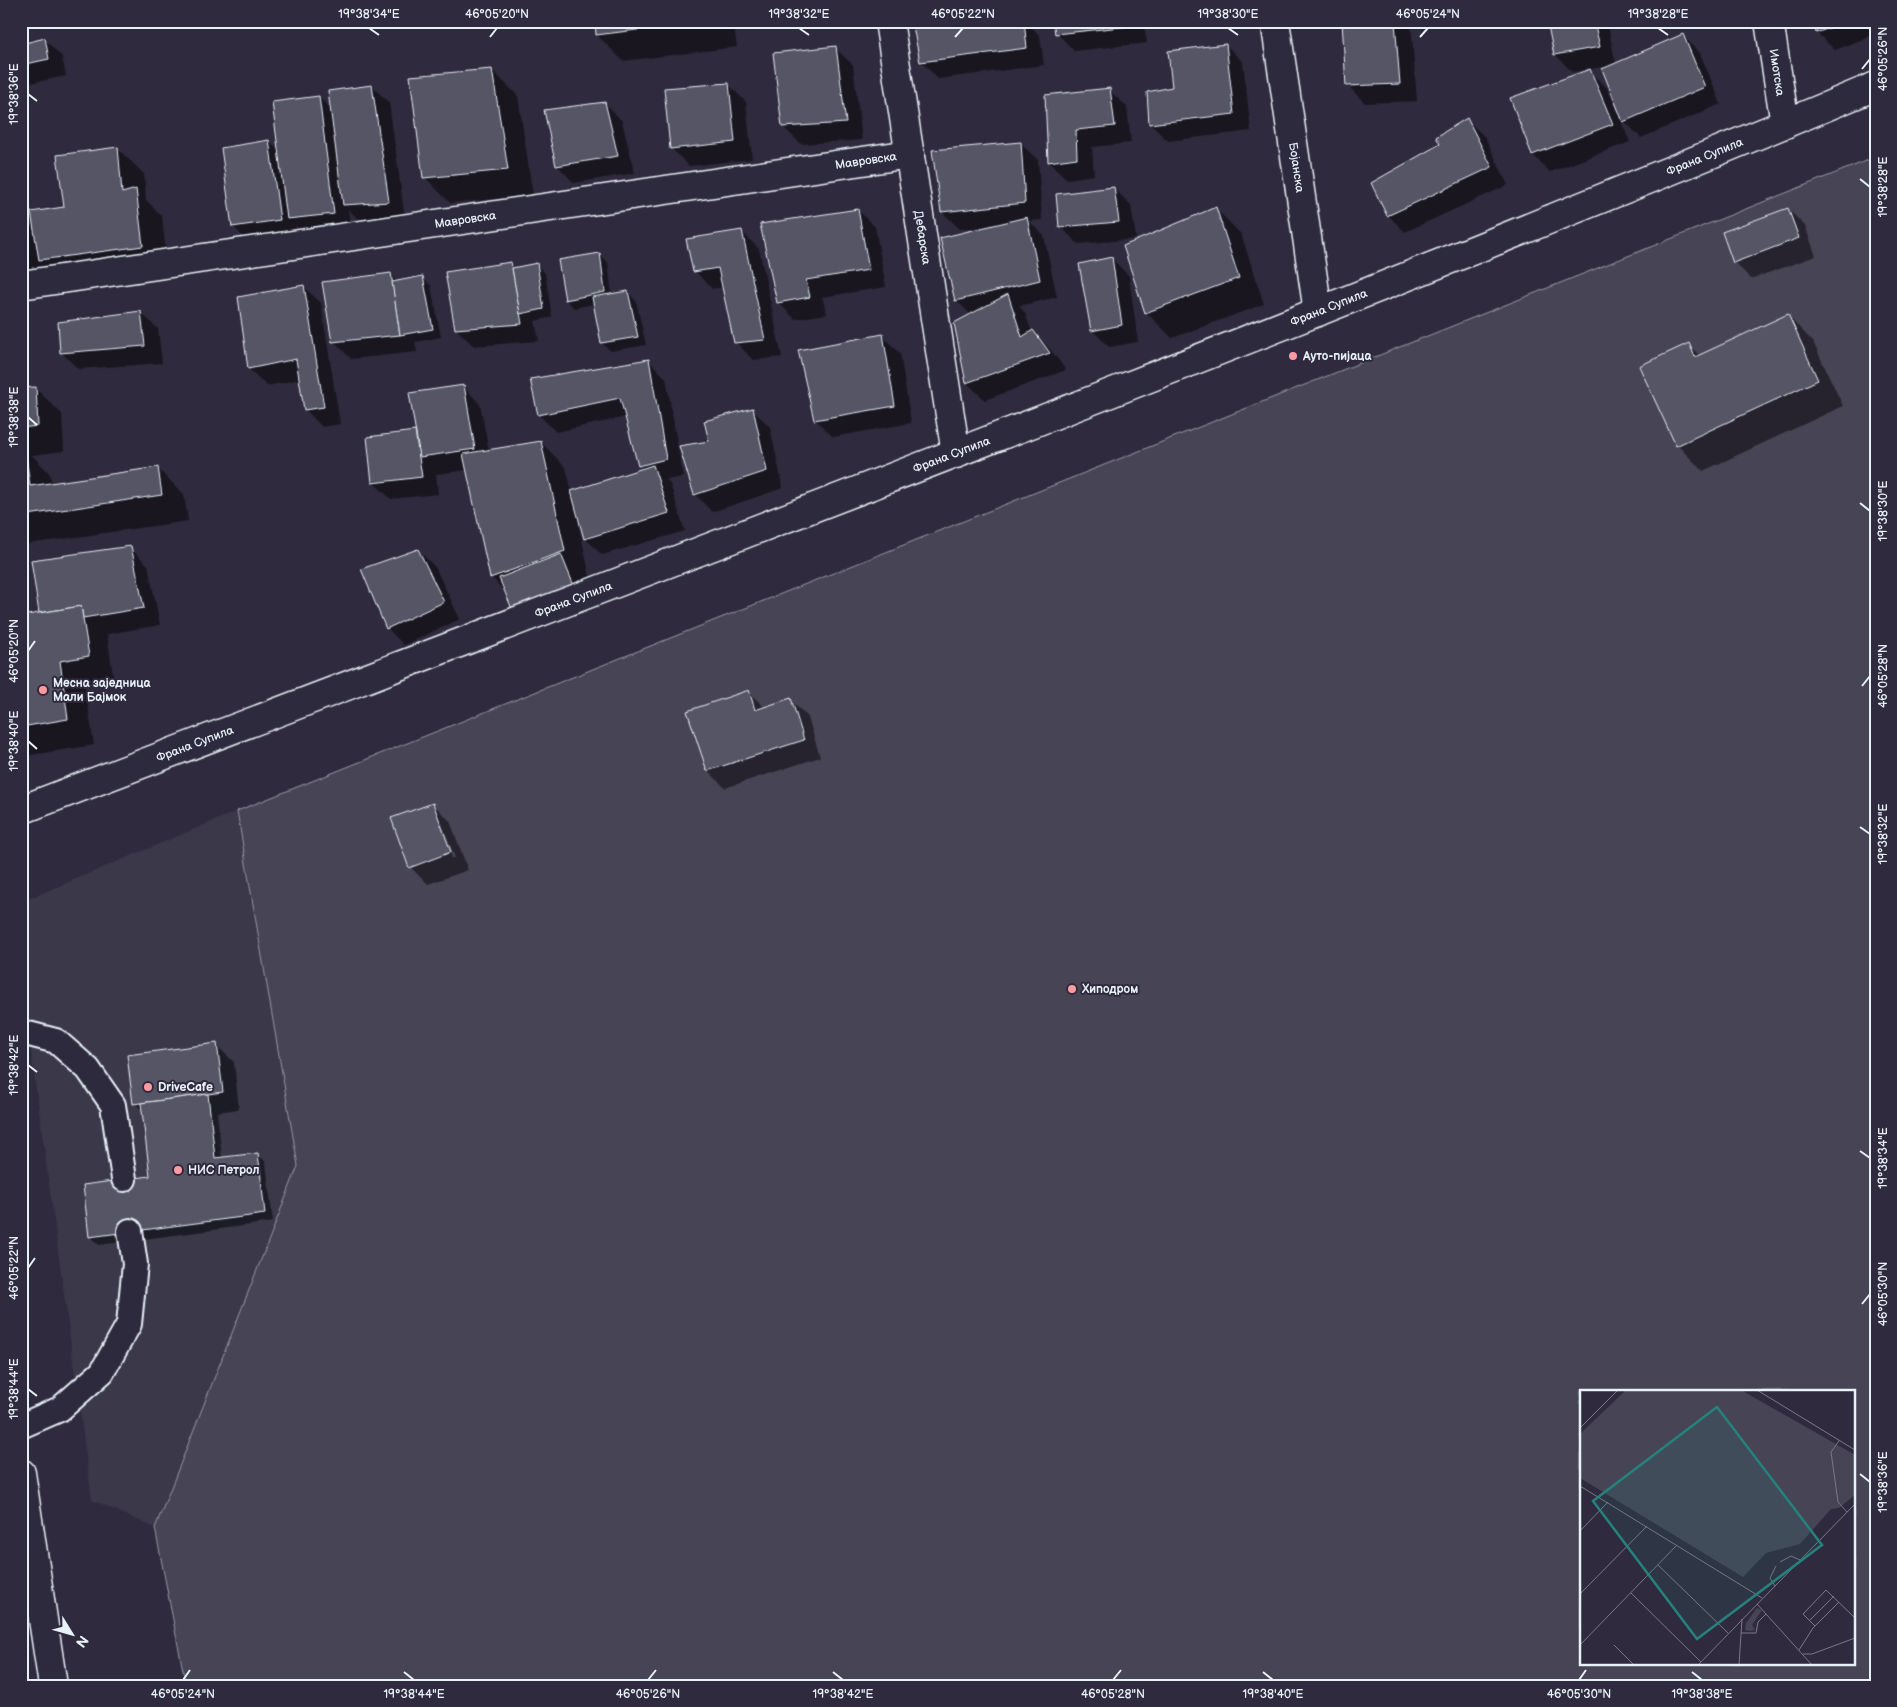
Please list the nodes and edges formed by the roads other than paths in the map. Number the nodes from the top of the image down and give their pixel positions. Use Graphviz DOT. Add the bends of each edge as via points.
graph roads {
  1 [pos="889,21"];
  2 [pos="1276,21"];
  3 [pos="1769,21"];
  4 [pos="1876,86"];
  5 [pos="1785,124"];
  6 [pos="910,154"];
  7 [pos="21,285"];
  8 [pos="1318,312"];
  9 [pos="956,454"];
  10 [pos="21,810"];
  11 [pos="21,1032"];
  12 [pos="124,1179"];
  13 [pos="130,1232"];
  14 [pos="21,1426"];
  15 [pos="21,1473"];
  16 [pos="53,1686"];
  1 -- 6 [label="street, Дебарска"];
  2 -- 8 [label="street, Бојанска"];
  3 -- 5 [label="street, Имотска"];
  4 -- 5 [label="street, Франа Супила"];
  5 -- 8 [label="street, Франа Супила"];
  6 -- 7 [label="street, Мавровска"];
  6 -- 9 [label="street, Дебарска"];
  8 -- 9 [label="street, Франа Супила"];
  9 -- 10 [label="street, Франа Супила"];
  11 -- 12 [label="lane" via="56,1041 88,1069 113,1105"];
  13 -- 14 [label="lane" via="135,1264 129,1324 102,1372 60,1409"];
  15 -- 16 [label="street"];
}
